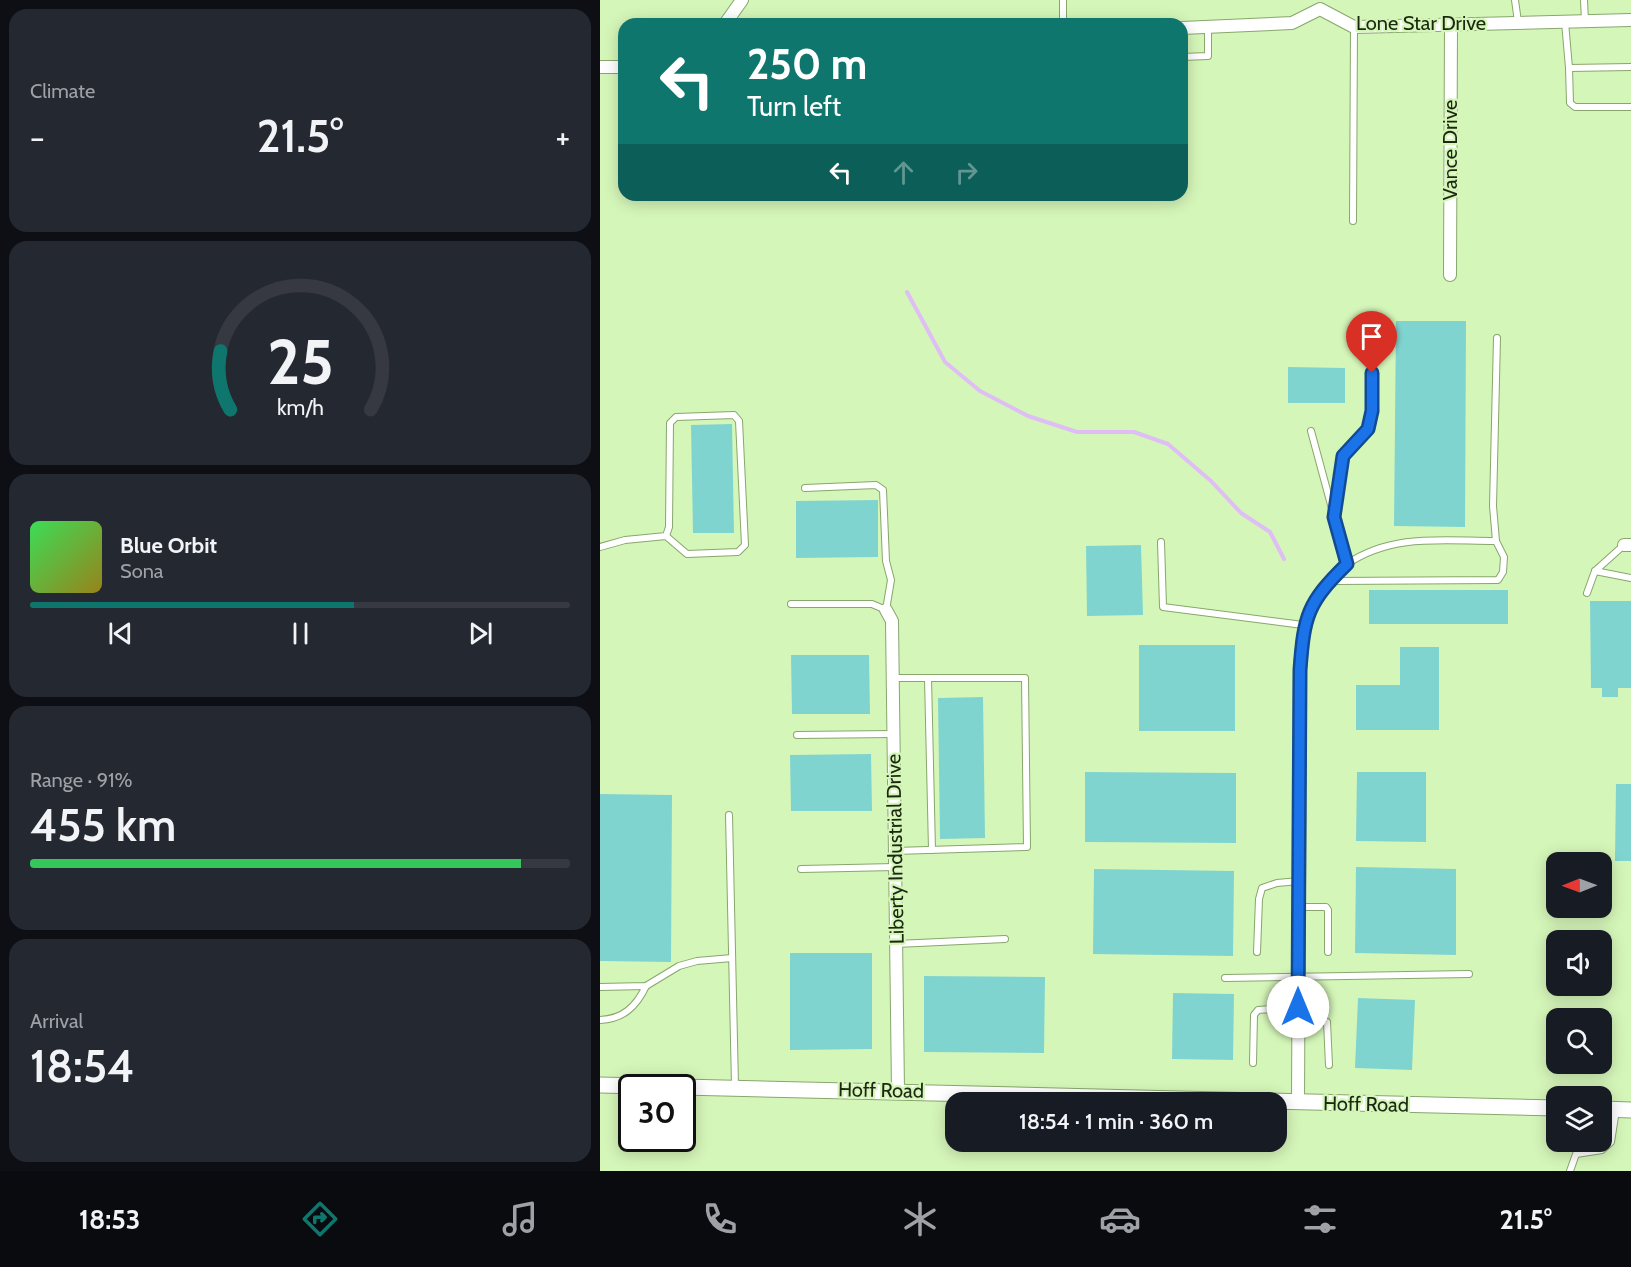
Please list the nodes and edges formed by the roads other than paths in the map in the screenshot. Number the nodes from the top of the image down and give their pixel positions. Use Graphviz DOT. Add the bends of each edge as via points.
graph roads {
  1 [pos="742,0"];
  2 [pos="1063,0"];
  3 [pos="1515,0"];
  4 [pos="1584,0"];
  5 [pos="1320,5"];
  6 [pos="729,18"];
  7 [pos="1063,18"];
  8 [pos="1631,20"];
  9 [pos="1584,21"];
  10 [pos="1565,22"];
  11 [pos="1518,23"];
  12 [pos="1451,25"];
  13 [pos="1208,27"];
  14 [pos="1354,27"];
  15 [pos="1188,28"];
  16 [pos="1188,57"];
  17 [pos="600,67"];
  18 [pos="618,67"];
  19 [pos="1631,67"];
  20 [pos="1569,68"];
  21 [pos="1631,107"];
  22 [pos="1353,221"];
  23 [pos="1450,275"];
  24 [pos="1373,333"];
  25 [pos="1497,338"];
  26 [pos="1311,431"];
  27 [pos="805,488"];
  28 [pos="1334,517"];
  29 [pos="666,536"];
  30 [pos="1496,541"];
  31 [pos="1161,542"];
  32 [pos="1627,545"];
  33 [pos="600,547"];
  34 [pos="1347,564"];
  35 [pos="1595,571"];
  36 [pos="1631,578"];
  37 [pos="1330,581"];
  38 [pos="1587,593"];
  39 [pos="791,604"];
  40 [pos="886,610"];
  41 [pos="1304,625"];
  42 [pos="893,678"];
  43 [pos="928,678"];
  44 [pos="894,734"];
  45 [pos="797,735"];
  46 [pos="729,815"];
  47 [pos="932,850"];
  48 [pos="895,851"];
  49 [pos="895,867"];
  50 [pos="801,869"];
  51 [pos="1299,881"];
  52 [pos="1298,907"];
  53 [pos="1005,939"];
  54 [pos="896,944"];
  55 [pos="1257,952"];
  56 [pos="1328,952"];
  57 [pos="732,958"];
  58 [pos="1469,974"];
  59 [pos="1298,975"];
  60 [pos="1225,978"];
  61 [pos="646,986"];
  62 [pos="600,987"];
  63 [pos="1298,1007"];
  64 [pos="600,1020"];
  65 [pos="1298,1020"];
  66 [pos="1253,1063"];
  67 [pos="1329,1065"];
  68 [pos="600,1085"];
  69 [pos="735,1087"];
  70 [pos="898,1091"];
  71 [pos="1298,1103"];
  72 [pos="1546,1108"];
  73 [pos="1616,1110"];
  74 [pos="1570,1171"];
  1 -- 6 [label="street"];
  2 -- 7 [label="lane"];
  3 -- 11 [label="lane"];
  4 -- 9 [label="lane"];
  5 -- 13 [label="street, Lone Star Drive" via="1292,23"];
  5 -- 14 [label="street, Lone Star Drive"];
  8 -- 9 [label="street, Lone Star Drive"];
  9 -- 10 [label="street, Lone Star Drive"];
  10 -- 11 [label="street, Lone Star Drive"];
  10 -- 20 [label="lane"];
  11 -- 12 [label="street, Lone Star Drive"];
  12 -- 14 [label="street, Lone Star Drive"];
  12 -- 23 [label="street, Vance Drive"];
  13 -- 15 [label="street, Lone Star Drive"];
  13 -- 16 [label="lane" via="1208,56"];
  14 -- 22 [label="lane"];
  17 -- 18 [label="street"];
  19 -- 20 [label="lane"];
  20 -- 21 [label="lane" via="1570,103 1575,107"];
  24 -- 28 [label="lane" via="1372,411 1368,429 1343,456"];
  25 -- 30 [label="lane" via="1493,506"];
  26 -- 28 [label="lane"];
  27 -- 40 [label="lane" via="876,485 883,490 886,561 891,580"];
  28 -- 34 [label="lane"];
  29 -- 29 [label="lane" via="670,423 676,417 734,415 739,422 745,545 738,552 687,554"];
  29 -- 33 [label="lane"];
  30 -- 34 [label="lane" via="1387,544"];
  30 -- 37 [label="lane" via="1504,557 1498,580"];
  31 -- 41 [label="lane" via="1164,607"];
  32 -- 35 [label="lane"];
  34 -- 37 [label="street"];
  35 -- 36 [label="lane"];
  35 -- 38 [label="lane"];
  37 -- 41 [label="street" via="1311,604"];
  39 -- 40 [label="lane" via="872,604"];
  40 -- 42 [label="street, Liberty Industrial Drive" via="892,621"];
  41 -- 51 [label="street" via="1300,670"];
  42 -- 43 [label="lane"];
  42 -- 44 [label="street, Liberty Industrial Drive"];
  43 -- 47 [label="lane"];
  43 -- 47 [label="lane" via="1025,678 1027,847"];
  44 -- 45 [label="lane"];
  44 -- 48 [label="street, Liberty Industrial Drive"];
  46 -- 57 [label="lane"];
  47 -- 48 [label="lane"];
  48 -- 49 [label="street, Liberty Industrial Drive"];
  49 -- 50 [label="lane"];
  49 -- 54 [label="street, Liberty Industrial Drive"];
  51 -- 52 [label="street"];
  51 -- 55 [label="lane" via="1262,888"];
  52 -- 56 [label="lane" via="1326,907"];
  52 -- 59 [label="street"];
  53 -- 54 [label="lane"];
  54 -- 70 [label="street, Liberty Industrial Drive"];
  57 -- 61 [label="lane" via="678,966"];
  57 -- 69 [label="lane"];
  58 -- 59 [label="lane"];
  59 -- 60 [label="lane"];
  59 -- 63 [label="street"];
  61 -- 62 [label="lane"];
  61 -- 64 [label="lane" via="623,1015"];
  63 -- 65 [label="street"];
  63 -- 66 [label="lane" via="1258,1010 1254,1015"];
  65 -- 67 [label="lane" via="1327,1022"];
  65 -- 71 [label="street"];
  68 -- 69 [label="street, Hoff Road"];
  69 -- 70 [label="street, Hoff Road"];
  70 -- 71 [label="street, Hoff Road"];
  71 -- 72 [label="street, Hoff Road"];
  73 -- 74 [label="lane" via="1611,1142 1602,1150 1576,1154"];
}
